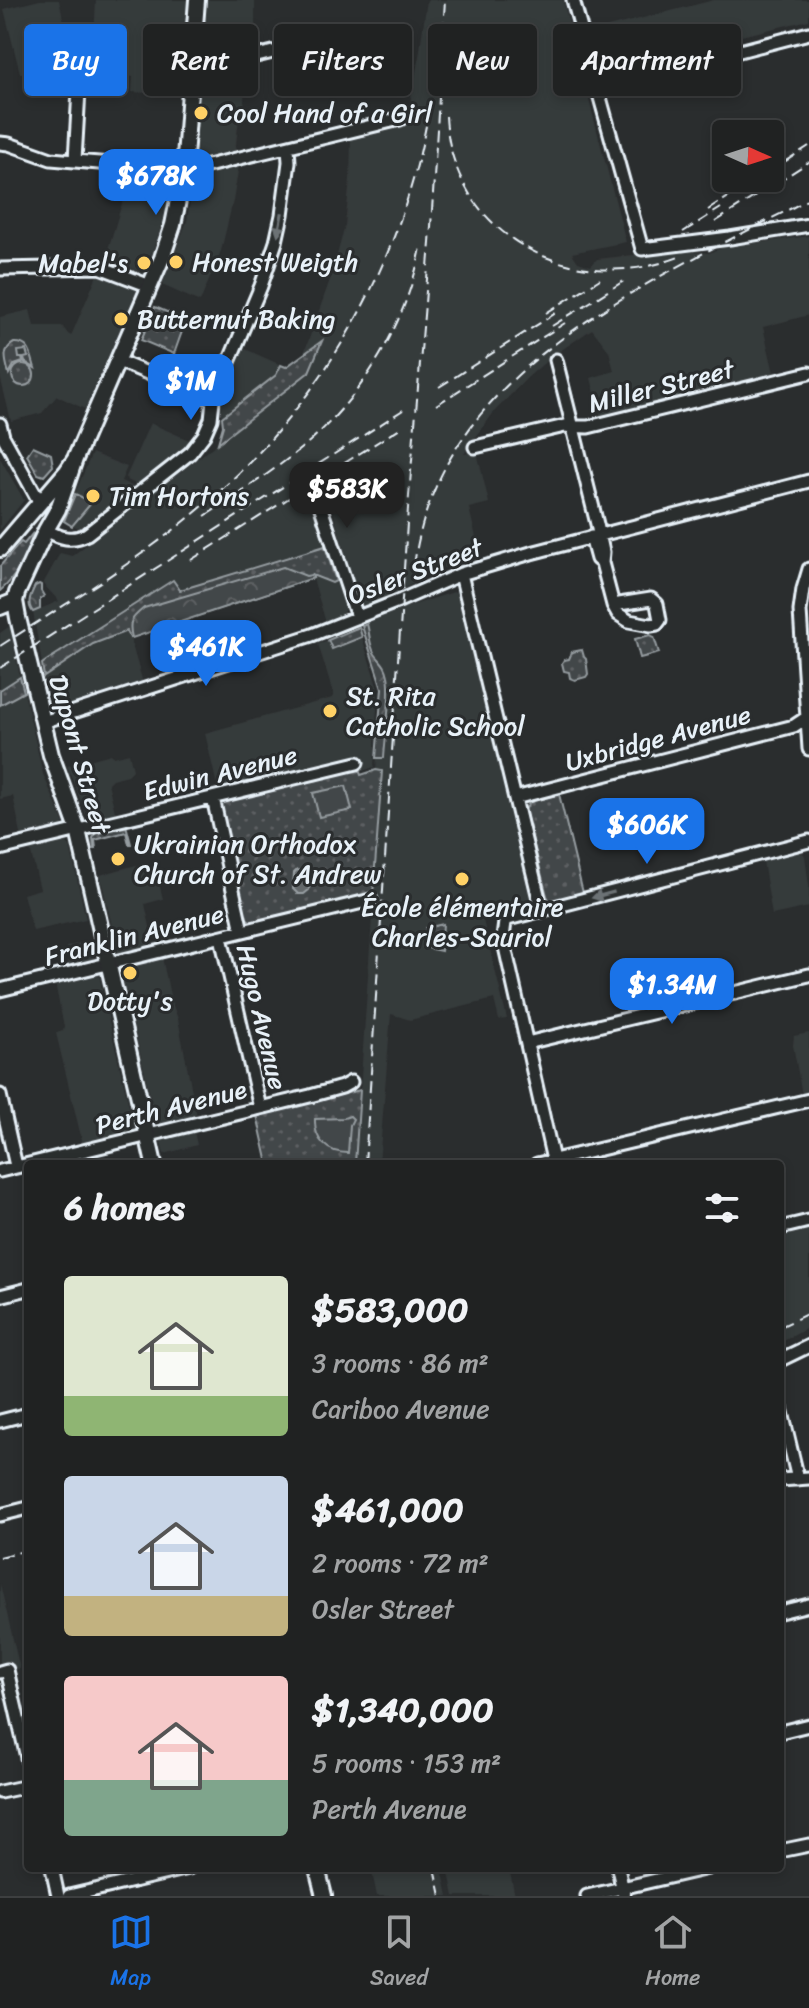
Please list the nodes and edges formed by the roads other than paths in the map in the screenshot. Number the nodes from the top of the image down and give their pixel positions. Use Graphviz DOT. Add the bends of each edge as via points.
graph roads {
  1 [pos="197,0"];
  2 [pos="573,0"];
  3 [pos="195,24"];
  4 [pos="580,24"];
  5 [pos="809,33"];
  6 [pos="741,51"];
  7 [pos="79,96"];
  8 [pos="189,96"];
  9 [pos="599,96"];
  10 [pos="400,119"];
  11 [pos="0,143"];
  12 [pos="288,147"];
  13 [pos="75,160"];
  14 [pos="184,170"];
  15 [pos="809,225"];
  16 [pos="0,269"];
  17 [pos="150,286"];
  18 [pos="556,360"];
  19 [pos="118,361"];
  20 [pos="809,373"];
  21 [pos="213,400"];
  22 [pos="572,427"];
  23 [pos="1,432"];
  24 [pos="475,447"];
  25 [pos="75,459"];
  26 [pos="809,481"];
  27 [pos="40,503"];
  28 [pos="321,508"];
  29 [pos="46,530"];
  30 [pos="595,536"];
  31 [pos="0,549"];
  32 [pos="809,569"];
  33 [pos="461,574"];
  34 [pos="806,590"];
  35 [pos="15,601"];
  36 [pos="613,605"];
  37 [pos="0,607"];
  38 [pos="357,617"];
  39 [pos="808,717"];
  40 [pos="43,722"];
  41 [pos="809,749"];
  42 [pos="357,763"];
  43 [pos="213,798"];
  44 [pos="515,798"];
  45 [pos="78,830"];
  46 [pos="809,841"];
  47 [pos="0,849"];
  48 [pos="371,900"];
  49 [pos="542,911"];
  50 [pos="242,931"];
  51 [pos="221,937"];
  52 [pos="108,963"];
  53 [pos="809,975"];
  54 [pos="0,990"];
  55 [pos="527,1043"];
  56 [pos="351,1082"];
  57 [pos="0,1095"];
  58 [pos="809,1100"];
  59 [pos="260,1108"];
  60 [pos="147,1136"];
  61 [pos="42,1160"];
  62 [pos="153,1160"];
  63 [pos="553,1160"];
  64 [pos="24,1164"];
  65 [pos="16,1166"];
  66 [pos="0,1171"];
  67 [pos="809,1221"];
  68 [pos="784,1227"];
  69 [pos="24,1290"];
  70 [pos="0,1296"];
  71 [pos="809,1346"];
  72 [pos="784,1358"];
  73 [pos="24,1415"];
  74 [pos="784,1417"];
  75 [pos="0,1421"];
  76 [pos="803,1479"];
  77 [pos="24,1509"];
  78 [pos="0,1515"];
  79 [pos="809,1605"];
  80 [pos="784,1611"];
  81 [pos="3,1671"];
  82 [pos="809,1725"];
  83 [pos="784,1731"];
  84 [pos="24,1747"];
  85 [pos="24,1787"];
  86 [pos="0,1792"];
  87 [pos="809,1845"];
  88 [pos="784,1850"];
  89 [pos="53,1872"];
  90 [pos="172,1872"];
  91 [pos="318,1872"];
  92 [pos="619,1872"];
  93 [pos="694,1872"];
  94 [pos="624,1892"];
  95 [pos="58,1896"];
  96 [pos="69,1896"];
  97 [pos="324,1896"];
  98 [pos="587,1896"];
  1 -- 3 [label="main road"];
  2 -- 4 [label="street"];
  5 -- 6 [label="street"];
  7 -- 13 [label="street"];
  8 -- 14 [label="main road"];
  9 -- 15 [label="street" via="642,249"];
  10 -- 12 [label="street"];
  11 -- 13 [label="street" via="43,157"];
  12 -- 14 [label="street"];
  12 -- 21 [label="street, one-way" via="276,242"];
  13 -- 14 [label="street"];
  14 -- 17 [label="main road" via="173,225"];
  16 -- 17 [label="street" via="100,267"];
  17 -- 19 [label="main road"];
  18 -- 22 [label="street"];
  19 -- 21 [label="street"];
  19 -- 25 [label="main road"];
  20 -- 22 [label="street, Miller Street"];
  21 -- 29 [label="street" via="211,419 190,453 87,534 62,538"];
  22 -- 24 [label="street, Miller Street"];
  22 -- 30 [label="street"];
  23 -- 27 [label="street"];
  25 -- 27 [label="main road"];
  25 -- 29 [label="main road"];
  26 -- 30 [label="street, Osler Street"];
  27 -- 29 [label="main road"];
  27 -- 31 [label="main road"];
  28 -- 38 [label="street"];
  29 -- 35 [label="main road"];
  30 -- 33 [label="street, Osler Street"];
  30 -- 36 [label="street"];
  32 -- 34 [label="street"];
  33 -- 38 [label="street, Osler Street"];
  33 -- 44 [label="street"];
  34 -- 39 [label="street" via="801,622"];
  35 -- 37 [label="main road"];
  35 -- 40 [label="main road, Dupont Street"];
  38 -- 40 [label="street, Osler Street"];
  39 -- 41 [label="street"];
  39 -- 44 [label="street, Uxbridge Avenue" via="794,726"];
  40 -- 45 [label="main road, Dupont Street"];
  42 -- 43 [label="street, Edwin Avenue"];
  43 -- 45 [label="street, Edwin Avenue"];
  43 -- 50 [label="street"];
  44 -- 49 [label="street"];
  45 -- 47 [label="street, Edwin Avenue"];
  45 -- 52 [label="main road, Dupont Street"];
  46 -- 49 [label="street, one-way"];
  48 -- 50 [label="street, Franklin Avenue"];
  49 -- 55 [label="street" via="508,919 503,926"];
  50 -- 51 [label="street, Franklin Avenue"];
  51 -- 52 [label="street, Franklin Avenue"];
  51 -- 59 [label="street, Hugo Avenue"];
  52 -- 54 [label="street, Franklin Avenue"];
  52 -- 60 [label="main road, Dupont Street"];
  53 -- 55 [label="street"];
  55 -- 63 [label="street"];
  56 -- 59 [label="street, Perth Avenue"];
  57 -- 65 [label="street"];
  58 -- 63 [label="street"];
  59 -- 60 [label="street, Perth Avenue"];
  60 -- 61 [label="street, Perth Avenue"];
  60 -- 62 [label="main road, Dupont Street"];
  64 -- 65 [label="street, Perth Avenue"];
  65 -- 66 [label="street, Perth Avenue"];
  67 -- 68 [label="street"];
  69 -- 70 [label="street"];
  71 -- 72 [label="street"];
  73 -- 75 [label="street"];
  74 -- 76 [label="street"];
  77 -- 78 [label="street"];
  79 -- 80 [label="street"];
  81 -- 84 [label="street"];
  82 -- 83 [label="street"];
  85 -- 86 [label="street"];
  87 -- 88 [label="street"];
  89 -- 95 [label="street"];
  90 -- 96 [label="street"];
  91 -- 97 [label="main road"];
  92 -- 94 [label="street"];
  93 -- 94 [label="street"];
  94 -- 98 [label="street"];
}
